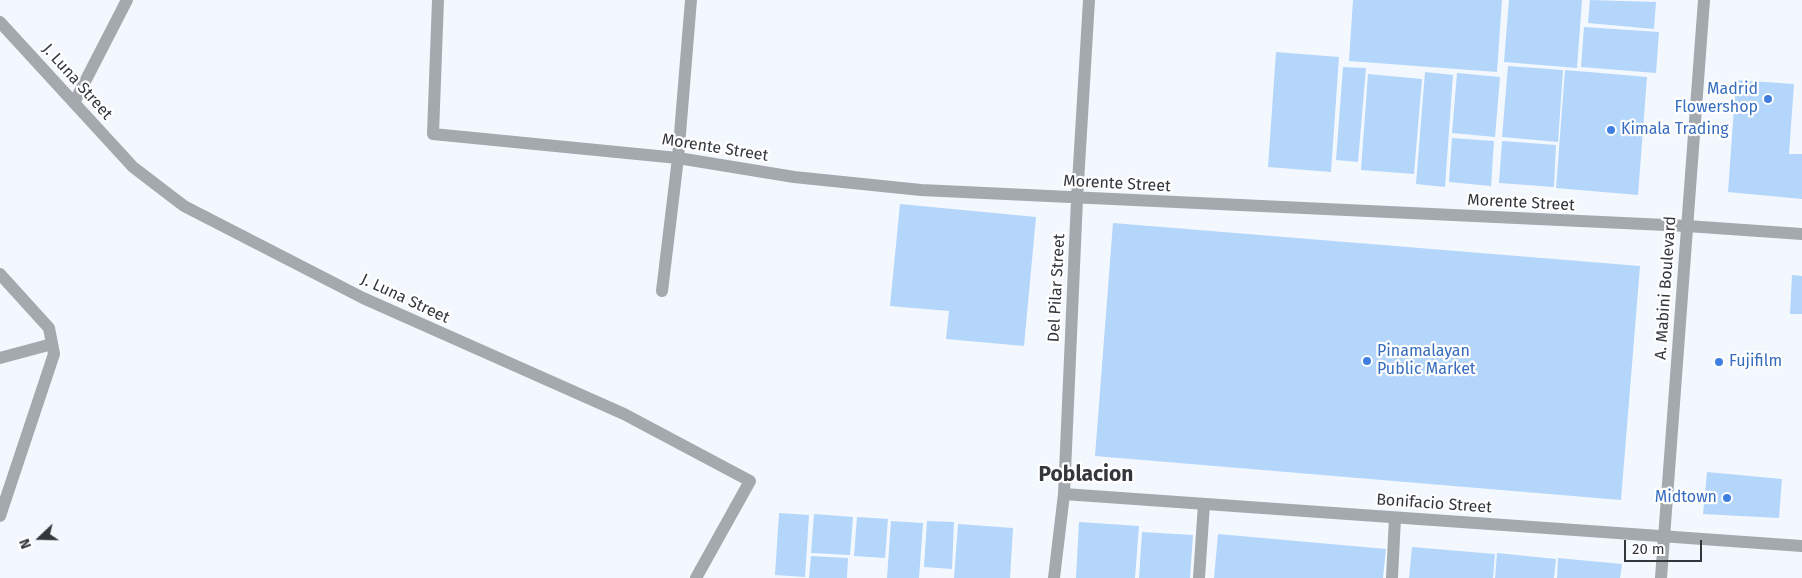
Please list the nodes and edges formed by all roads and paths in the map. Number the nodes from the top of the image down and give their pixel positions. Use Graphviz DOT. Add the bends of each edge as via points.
graph roads {
  1 [pos="127,0"];
  2 [pos="438,0"];
  3 [pos="690,0"];
  4 [pos="1089,0"];
  5 [pos="1704,0"];
  6 [pos="0,22"];
  7 [pos="74,103"];
  8 [pos="678,158"];
  9 [pos="1077,199"];
  10 [pos="1687,226"];
  11 [pos="1802,234"];
  12 [pos="0,274"];
  13 [pos="662,291"];
  14 [pos="52,344"];
  15 [pos="0,358"];
  16 [pos="1064,494"];
  17 [pos="1204,504"];
  18 [pos="0,516"];
  19 [pos="1395,518"];
  20 [pos="1663,537"];
  21 [pos="1802,546"];
  22 [pos="696,578"];
  23 [pos="1054,578"];
  24 [pos="1199,578"];
  25 [pos="1392,578"];
  26 [pos="1661,578"];
  1 -- 7 [label="street"];
  2 -- 8 [label="street, Morente Street" via="433,134"];
  3 -- 8 [label="street"];
  4 -- 9 [label="street, Del Pilar Street"];
  5 -- 10 [label="street, A. Mabini Boulevard"];
  6 -- 7 [label="street, J. Luna Street"];
  7 -- 22 [label="street, J. Luna Street" via="133,167 184,206 363,298 624,414 750,480"];
  8 -- 9 [label="street, Morente Street" via="804,178 921,190"];
  8 -- 13 [label="street"];
  9 -- 10 [label="street, Morente Street"];
  9 -- 16 [label="street, Del Pilar Street"];
  10 -- 11 [label="street, Morente Street"];
  10 -- 20 [label="street, A. Mabini Boulevard"];
  12 -- 14 [label="street" via="50,328"];
  14 -- 15 [label="street"];
  14 -- 18 [label="street" via="54,354"];
  16 -- 17 [label="street, Bonifacio Street"];
  16 -- 23 [label="street, Del Pilar Street"];
  17 -- 19 [label="street, Bonifacio Street"];
  17 -- 24 [label="street"];
  19 -- 20 [label="street, Bonifacio Street"];
  19 -- 25 [label="street"];
  20 -- 21 [label="street, Bonifacio Street"];
  20 -- 26 [label="street, A. Mabini Boulevard"];
}
